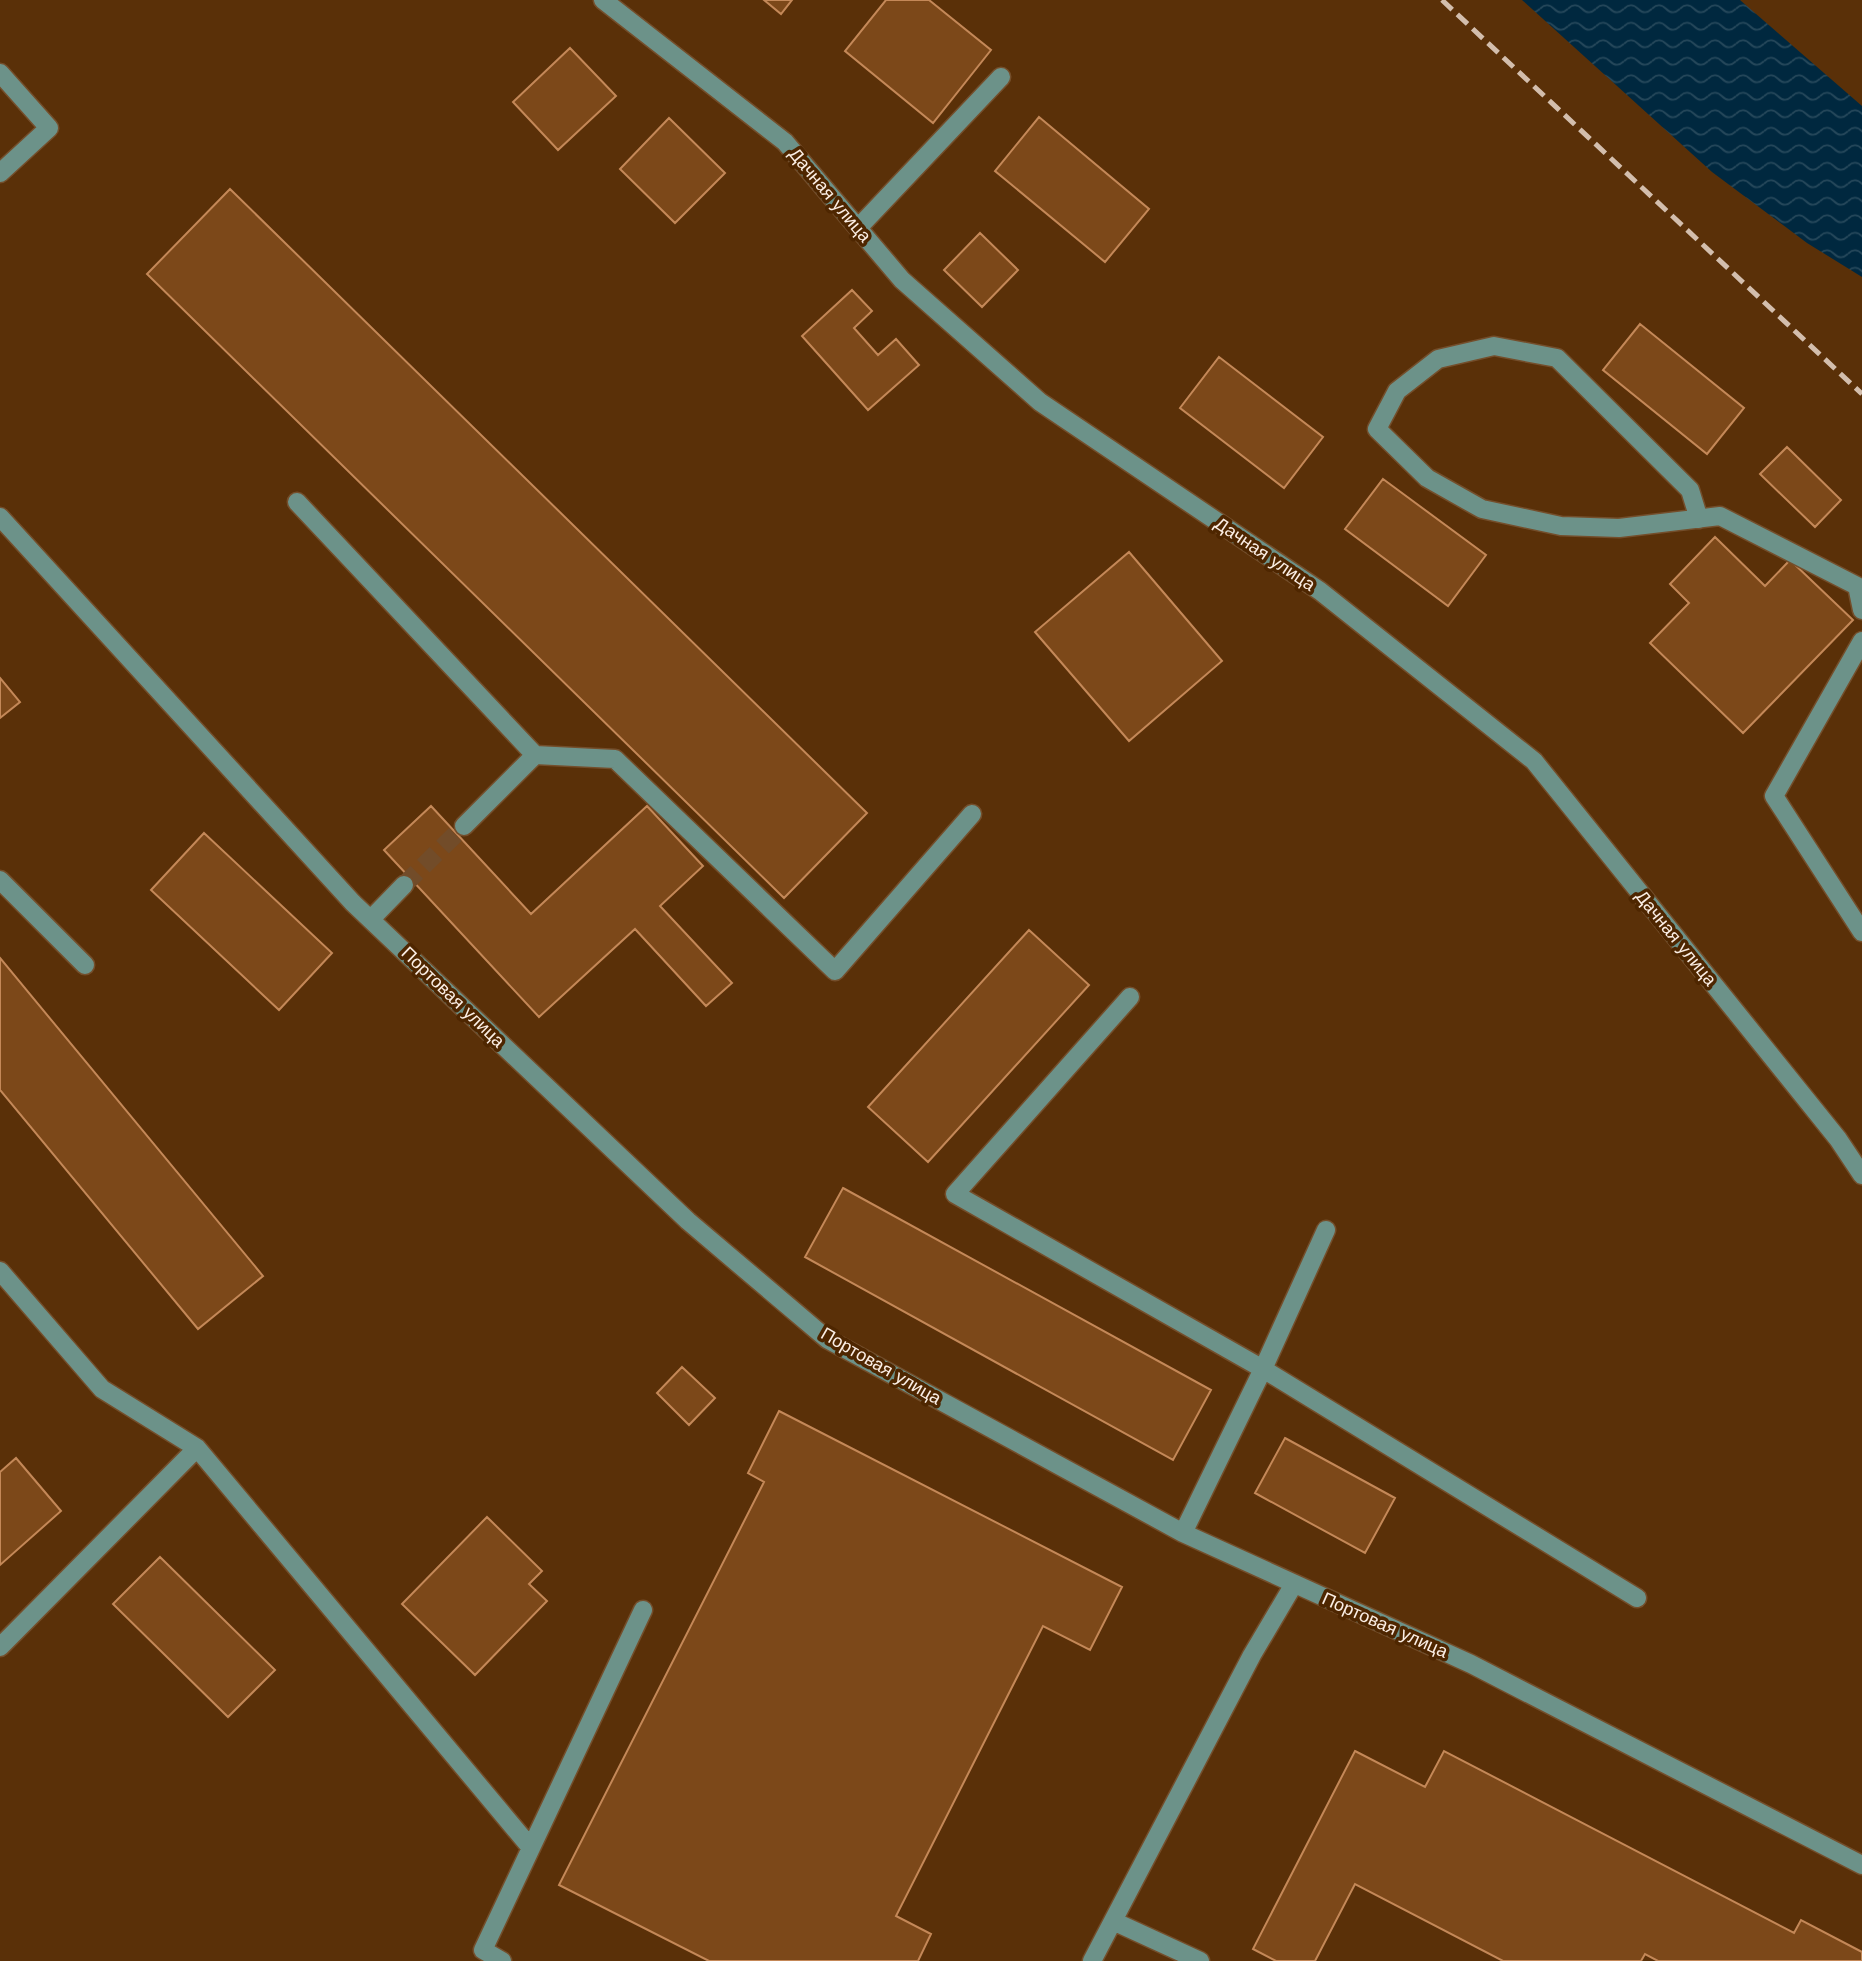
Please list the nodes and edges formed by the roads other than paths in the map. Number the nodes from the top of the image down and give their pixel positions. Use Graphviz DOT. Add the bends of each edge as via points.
graph roads {
  1 [pos="603,0"];
  2 [pos="0,73"];
  3 [pos="1001,77"];
  4 [pos="0,173"];
  5 [pos="858,228"];
  6 [pos="296,502"];
  7 [pos="0,517"];
  8 [pos="1699,519"];
  9 [pos="1862,610"];
  10 [pos="1862,641"];
  11 [pos="535,755"];
  12 [pos="972,814"];
  13 [pos="464,826"];
  14 [pos="0,880"];
  15 [pos="404,886"];
  16 [pos="370,919"];
  17 [pos="1862,932"];
  18 [pos="85,965"];
  19 [pos="1130,998"];
  20 [pos="1862,1175"];
  21 [pos="1326,1230"];
  22 [pos="0,1271"];
  23 [pos="1263,1369"];
  24 [pos="197,1448"];
  25 [pos="1183,1533"];
  26 [pos="1294,1584"];
  27 [pos="1637,1598"];
  28 [pos="643,1611"];
  29 [pos="0,1647"];
  30 [pos="531,1848"];
  31 [pos="1862,1865"];
  32 [pos="1113,1920"];
  33 [pos="479,1956"];
  34 [pos="502,1961"];
  35 [pos="1092,1961"];
  36 [pos="1200,1961"];
  1 -- 5 [label="street, Дачная улица" via="786,142"];
  2 -- 4 [label="street" via="50,128"];
  3 -- 5 [label="street"];
  5 -- 20 [label="street, Дачная улица" via="902,280 1040,402 1320,591 1534,761 1838,1139"];
  6 -- 11 [label="street"];
  7 -- 16 [label="street, Портовая улица"];
  8 -- 8 [label="street" via="1619,528 1561,526 1482,509 1427,478 1377,429 1397,391 1438,359 1494,345 1557,358 1690,490"];
  8 -- 9 [label="street" via="1720,516 1857,586"];
  10 -- 17 [label="street" via="1774,796"];
  11 -- 12 [label="street" via="615,760 835,971"];
  11 -- 13 [label="street"];
  14 -- 18 [label="street"];
  15 -- 16 [label="street"];
  16 -- 25 [label="street, Портовая улица" via="688,1221 827,1339"];
  19 -- 23 [label="street" via="955,1194"];
  21 -- 23 [label="street"];
  22 -- 24 [label="street" via="102,1389"];
  23 -- 25 [label="street"];
  23 -- 27 [label="street"];
  24 -- 29 [label="street"];
  24 -- 30 [label="street"];
  25 -- 26 [label="street, Портовая улица"];
  26 -- 31 [label="street, Портовая улица" via="1471,1664"];
  26 -- 32 [label="street"];
  28 -- 30 [label="street"];
  30 -- 33 [label="street"];
  32 -- 35 [label="street"];
  32 -- 36 [label="street"];
  33 -- 34 [label="street"];
}
